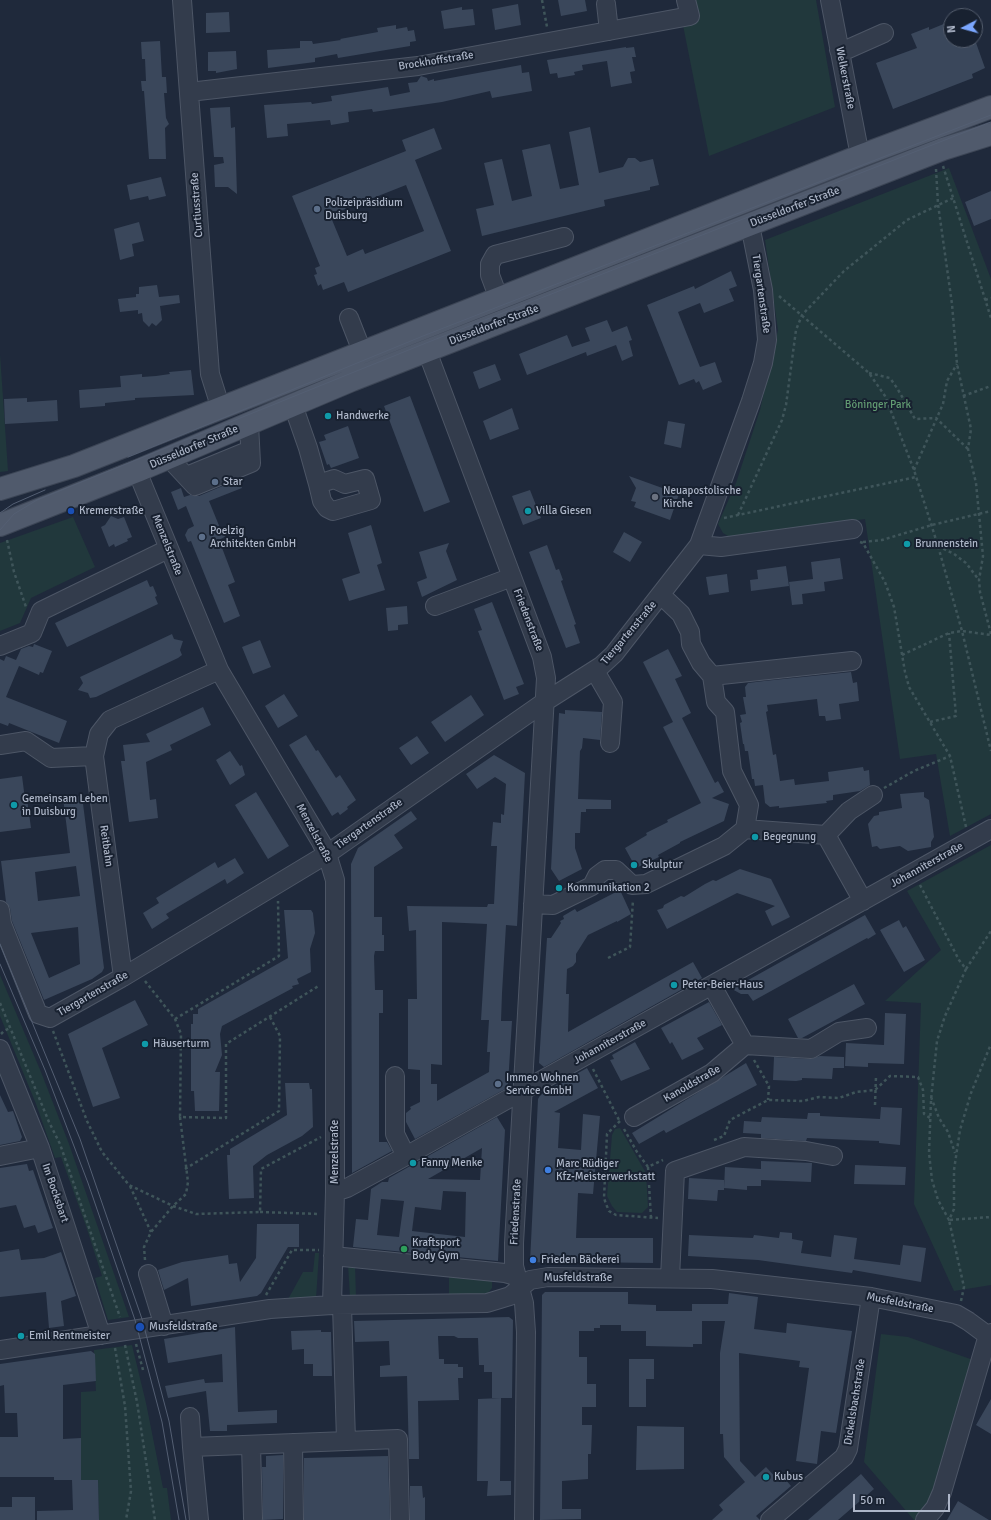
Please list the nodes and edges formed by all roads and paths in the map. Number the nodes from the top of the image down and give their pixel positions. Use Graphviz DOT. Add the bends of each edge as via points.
graph roads {
  1 [pos="182,0"];
  2 [pos="542,0"];
  3 [pos="686,0"];
  4 [pos="830,0"];
  5 [pos="606,4"];
  6 [pos="609,31"];
  7 [pos="884,33"];
  8 [pos="548,34"];
  9 [pos="839,50"];
  10 [pos="189,92"];
  11 [pos="991,107"];
  12 [pos="991,134"];
  13 [pos="860,156"];
  14 [pos="942,162"];
  15 [pos="936,164"];
  16 [pos="953,198"];
  17 [pos="938,204"];
  18 [pos="750,225"];
  19 [pos="564,237"];
  20 [pos="763,290"];
  21 [pos="991,298"];
  22 [pos="499,299"];
  23 [pos="985,300"];
  24 [pos="802,315"];
  25 [pos="349,318"];
  26 [pos="991,318"];
  27 [pos="427,351"];
  28 [pos="363,353"];
  29 [pos="957,364"];
  30 [pos="371,373"];
  31 [pos="869,373"];
  32 [pos="991,386"];
  33 [pos="963,396"];
  34 [pos="293,405"];
  35 [pos="221,409"];
  36 [pos="936,418"];
  37 [pos="249,424"];
  38 [pos="968,449"];
  39 [pos="168,457"];
  40 [pos="914,470"];
  41 [pos="137,471"];
  42 [pos="916,477"];
  43 [pos="318,484"];
  44 [pos="0,489"];
  45 [pos="991,510"];
  46 [pos="979,512"];
  47 [pos="738,515"];
  48 [pos="707,523"];
  49 [pos="932,525"];
  50 [pos="4,532"];
  51 [pos="858,536"];
  52 [pos="700,545"];
  53 [pos="938,546"];
  54 [pos="168,549"];
  55 [pos="512,577"];
  56 [pos="979,580"];
  57 [pos="661,595"];
  58 [pos="436,606"];
  59 [pos="27,608"];
  60 [pos="962,631"];
  61 [pos="949,633"];
  62 [pos="991,635"];
  63 [pos="0,646"];
  64 [pos="902,655"];
  65 [pos="852,662"];
  66 [pos="219,670"];
  67 [pos="595,671"];
  68 [pos="712,676"];
  69 [pos="546,701"];
  70 [pos="930,722"];
  71 [pos="610,743"];
  72 [pos="0,745"];
  73 [pos="991,751"];
  74 [pos="94,756"];
  75 [pos="950,756"];
  76 [pos="873,795"];
  77 [pos="745,828"];
  78 [pos="991,829"];
  79 [pos="967,830"];
  80 [pos="826,835"];
  81 [pos="327,854"];
  82 [pos="913,873"];
  83 [pos="632,885"];
  84 [pos="278,895"];
  85 [pos="863,901"];
  86 [pos="534,904"];
  87 [pos="0,910"];
  88 [pos="991,931"];
  89 [pos="608,958"];
  90 [pos="966,969"];
  91 [pos="123,977"];
  92 [pos="142,978"];
  93 [pos="324,983"];
  94 [pos="712,986"];
  95 [pos="270,1017"];
  96 [pos="174,1019"];
  97 [pos="54,1022"];
  98 [pos="10,1028"];
  99 [pos="867,1028"];
  100 [pos="0,1030"];
  101 [pos="4,1031"];
  102 [pos="991,1044"];
  103 [pos="745,1045"];
  104 [pos="1,1046"];
  105 [pos="586,1056"];
  106 [pos="395,1076"];
  107 [pos="876,1076"];
  108 [pos="875,1090"];
  109 [pos="522,1092"];
  110 [pos="931,1097"];
  111 [pos="768,1100"];
  112 [pos="875,1104"];
  113 [pos="180,1117"];
  114 [pos="930,1118"];
  115 [pos="627,1119"];
  116 [pos="324,1138"];
  117 [pos="710,1141"];
  118 [pos="40,1148"];
  119 [pos="0,1156"];
  120 [pos="406,1156"];
  121 [pos="833,1156"];
  122 [pos="955,1156"];
  123 [pos="669,1158"];
  124 [pos="648,1167"];
  125 [pos="185,1169"];
  126 [pos="129,1185"];
  127 [pos="335,1192"];
  128 [pos="173,1206"];
  129 [pos="260,1212"];
  130 [pos="323,1214"];
  131 [pos="991,1217"];
  132 [pos="651,1218"];
  133 [pos="672,1219"];
  134 [pos="948,1220"];
  135 [pos="151,1232"];
  136 [pos="328,1253"];
  137 [pos="148,1274"];
  138 [pos="670,1278"];
  139 [pos="518,1282"];
  140 [pos="871,1297"];
  141 [pos="264,1298"];
  142 [pos="960,1303"];
  143 [pos="337,1305"];
  144 [pos="164,1326"];
  145 [pos="990,1336"];
  146 [pos="108,1339"];
  147 [pos="0,1350"];
  148 [pos="190,1417"];
  149 [pos="346,1441"];
  150 [pos="293,1443"];
  151 [pos="251,1445"];
  152 [pos="192,1447"];
  153 [pos="252,1518"];
  154 [pos="126,1520"];
  155 [pos="199,1520"];
  156 [pos="294,1520"];
  157 [pos="400,1520"];
  158 [pos="524,1520"];
  159 [pos="770,1520"];
  160 [pos="925,1520"];
  1 -- 10 [label="street, Curtiusstraße"];
  2 -- 8 [label="path"];
  3 -- 6 [label="street, Brockhoffstraße" via="690,16"];
  4 -- 9 [label="street, Welkerstraße"];
  5 -- 6 [label="street"];
  6 -- 10 [label="street, Brockhoffstraße" via="418,66"];
  7 -- 9 [label="street"];
  9 -- 13 [label="street, Welkerstraße"];
  10 -- 35 [label="street, Curtiusstraße" via="210,374"];
  11 -- 13 [label="main road, Düsseldorfer Straße"];
  12 -- 18 [label="main road, Düsseldorfer Straße"];
  13 -- 22 [label="main road, Düsseldorfer Straße"];
  14 -- 16 [label="path"];
  15 -- 17 [label="path"];
  16 -- 17 [label="path"];
  16 -- 23 [label="path"];
  17 -- 24 [label="path" via="907,220 860,257"];
  17 -- 29 [label="path" via="952,304"];
  18 -- 20 [label="street, Tiergartenstraße"];
  18 -- 27 [label="main road, Düsseldorfer Straße"];
  19 -- 22 [label="street" via="495,255 490,264 490,275"];
  20 -- 24 [label="path" via="773,292"];
  20 -- 48 [label="street, Tiergartenstraße" via="767,340 763,363"];
  21 -- 23 [label="path"];
  22 -- 28 [label="main road, Düsseldorfer Straße"];
  23 -- 26 [label="path"];
  24 -- 31 [label="path"];
  24 -- 47 [label="path" via="796,330 782,420"];
  25 -- 28 [label="street"];
  27 -- 30 [label="main road, Düsseldorfer Straße"];
  27 -- 55 [label="street, Friedenstraße"];
  28 -- 30 [label="street"];
  28 -- 35 [label="main road, Düsseldorfer Straße"];
  29 -- 33 [label="path"];
  29 -- 36 [label="path" via="947,381 943,404"];
  30 -- 34 [label="main road, Düsseldorfer Straße"];
  31 -- 36 [label="path" via="890,378 915,419"];
  31 -- 40 [label="path" via="885,396"];
  32 -- 33 [label="path"];
  33 -- 38 [label="path" via="971,429"];
  34 -- 37 [label="main road, Düsseldorfer Straße"];
  34 -- 43 [label="street"];
  35 -- 44 [label="main road, Düsseldorfer Straße" via="74,466"];
  36 -- 38 [label="path"];
  36 -- 40 [label="path"];
  37 -- 39 [label="main road, Düsseldorfer Straße"];
  37 -- 39 [label="street" via="250,450 186,476"];
  38 -- 46 [label="path" via="976,483"];
  39 -- 41 [label="main road, Düsseldorfer Straße"];
  40 -- 42 [label="path"];
  41 -- 50 [label="main road, Düsseldorfer Straße"];
  41 -- 54 [label="street, Menzelstraße"];
  42 -- 47 [label="path"];
  42 -- 49 [label="path"];
  45 -- 46 [label="path"];
  46 -- 49 [label="path"];
  46 -- 56 [label="path" via="983,556"];
  47 -- 48 [label="path"];
  48 -- 52 [label="street, Tiergartenstraße"];
  49 -- 51 [label="path" via="882,540"];
  49 -- 53 [label="path"];
  50 -- 59 [label="path" via="14,572"];
  51 -- 52 [label="street" via="721,547"];
  51 -- 64 [label="path" via="885,582 894,607"];
  52 -- 57 [label="street, Tiergartenstraße"];
  53 -- 56 [label="path" via="966,563"];
  53 -- 60 [label="path"];
  54 -- 63 [label="street" via="41,611 32,633"];
  54 -- 66 [label="street, Menzelstraße"];
  55 -- 58 [label="street"];
  55 -- 69 [label="street, Friedenstraße" via="542,657 546,678"];
  56 -- 62 [label="path"];
  57 -- 67 [label="street, Tiergartenstraße" via="614,654"];
  57 -- 68 [label="street, Tiergartenstraße" via="681,614 690,632 691,644 701,663"];
  60 -- 61 [label="path"];
  60 -- 62 [label="path"];
  60 -- 73 [label="path"];
  61 -- 64 [label="path"];
  61 -- 70 [label="path" via="956,716"];
  64 -- 70 [label="path" via="909,688"];
  65 -- 68 [label="street"];
  66 -- 74 [label="street, Reitbahn" via="110,720 99,734"];
  66 -- 81 [label="street, Menzelstraße"];
  67 -- 69 [label="street, Tiergartenstraße"];
  67 -- 71 [label="street" via="613,702"];
  68 -- 77 [label="street, Tiergartenstraße" via="716,702 725,712 732,771 748,805"];
  69 -- 81 [label="street, Tiergartenstraße"];
  69 -- 86 [label="street, Friedenstraße"];
  70 -- 75 [label="path"];
  72 -- 74 [label="street" via="26,741 50,758"];
  74 -- 91 [label="street, Reitbahn"];
  75 -- 76 [label="path" via="914,771"];
  75 -- 79 [label="path"];
  76 -- 80 [label="street" via="849,811"];
  77 -- 80 [label="street"];
  77 -- 83 [label="street" via="724,846 646,884"];
  78 -- 82 [label="street, Johanniterstraße"];
  80 -- 85 [label="street"];
  81 -- 91 [label="street, Tiergartenstraße"];
  81 -- 127 [label="street, Menzelstraße" via="335,880"];
  82 -- 85 [label="street, Johanniterstraße"];
  82 -- 90 [label="path"];
  83 -- 86 [label="street" via="616,870 605,870 597,876 592,886 553,905"];
  83 -- 89 [label="path" via="634,906 630,947"];
  84 -- 96 [label="path" via="278,956"];
  85 -- 94 [label="street, Johanniterstraße"];
  86 -- 109 [label="street, Friedenstraße"];
  87 -- 97 [label="street" via="2,924 38,1014"];
  88 -- 90 [label="path"];
  90 -- 110 [label="path" via="937,1041"];
  91 -- 97 [label="street, Tiergartenstraße"];
  92 -- 96 [label="path"];
  93 -- 95 [label="path"];
  94 -- 103 [label="street"];
  94 -- 105 [label="street, Johanniterstraße"];
  95 -- 113 [label="path" via="226,1044 226,1118"];
  95 -- 125 [label="path" via="280,1036 278,1111"];
  96 -- 113 [label="path" via="181,1034"];
  97 -- 126 [label="path" via="52,1030 87,1121 102,1152"];
  98 -- 101 [label="path"];
  99 -- 103 [label="street" via="839,1032 811,1049"];
  100 -- 101 [label="path"];
  101 -- 104 [label="path"];
  102 -- 122 [label="path" via="971,1093"];
  103 -- 111 [label="path" via="769,1086"];
  103 -- 115 [label="street, Kanoldstraße" via="712,1073"];
  104 -- 118 [label="street, Im Bocksbart"];
  105 -- 109 [label="street, Johanniterstraße"];
  105 -- 115 [label="path"];
  106 -- 120 [label="street" via="395,1134"];
  107 -- 108 [label="path"];
  108 -- 111 [label="path" via="856,1092 839,1098"];
  108 -- 112 [label="path"];
  108 -- 114 [label="path" via="890,1076 918,1077 923,1090 924,1114"];
  109 -- 120 [label="street, Johanniterstraße"];
  109 -- 139 [label="street, Friedenstraße" via="514,1243"];
  110 -- 114 [label="path"];
  110 -- 122 [label="path" via="948,1132"];
  111 -- 117 [label="path" via="730,1120 724,1136"];
  113 -- 125 [label="path"];
  114 -- 134 [label="path" via="929,1153 932,1180 940,1206"];
  115 -- 124 [label="path" via="637,1152"];
  115 -- 132 [label="path" via="607,1134 604,1198 609,1211 616,1215"];
  116 -- 129 [label="path" via="319,1138 261,1170"];
  118 -- 119 [label="street"];
  118 -- 146 [label="street, Im Bocksbart"];
  120 -- 127 [label="street, Johanniterstraße"];
  121 -- 133 [label="street" via="744,1147 675,1171"];
  122 -- 134 [label="path" via="954,1209"];
  123 -- 124 [label="path"];
  124 -- 132 [label="path"];
  125 -- 128 [label="path" via="188,1182 186,1194"];
  126 -- 128 [label="path"];
  126 -- 135 [label="path"];
  127 -- 136 [label="street, Menzelstraße"];
  128 -- 129 [label="path" via="196,1214"];
  128 -- 135 [label="path"];
  129 -- 130 [label="path"];
  131 -- 134 [label="path"];
  132 -- 133 [label="path"];
  133 -- 138 [label="street"];
  134 -- 142 [label="path" via="964,1287"];
  135 -- 137 [label="path" via="144,1247"];
  136 -- 139 [label="street" via="505,1273"];
  136 -- 141 [label="path" via="292,1250"];
  136 -- 143 [label="street, Menzelstraße"];
  137 -- 144 [label="street"];
  138 -- 139 [label="street, Musfeldstraße" via="548,1277"];
  138 -- 140 [label="street, Musfeldstraße" via="712,1278"];
  139 -- 143 [label="street, Musfeldstraße" via="510,1296 487,1304"];
  139 -- 158 [label="street, Friedenstraße" via="524,1303 526,1332"];
  140 -- 145 [label="street, Musfeldstraße" via="956,1314"];
  140 -- 159 [label="street, Dickelsbachstraße" via="848,1449 844,1457"];
  143 -- 144 [label="street, Musfeldstraße" via="270,1309"];
  143 -- 149 [label="street, Menzelstraße"];
  144 -- 146 [label="street, Musfeldstraße"];
  145 -- 160 [label="street, Musfeldstraße" via="942,1492 935,1508"];
  146 -- 147 [label="street, Musfeldstraße"];
  146 -- 154 [label="path" via="125,1406 131,1491"];
  148 -- 152 [label="street"];
  149 -- 150 [label="street"];
  149 -- 157 [label="street" via="398,1439"];
  150 -- 151 [label="street"];
  150 -- 156 [label="street"];
  151 -- 152 [label="street"];
  151 -- 153 [label="street"];
  152 -- 155 [label="street"];
}
